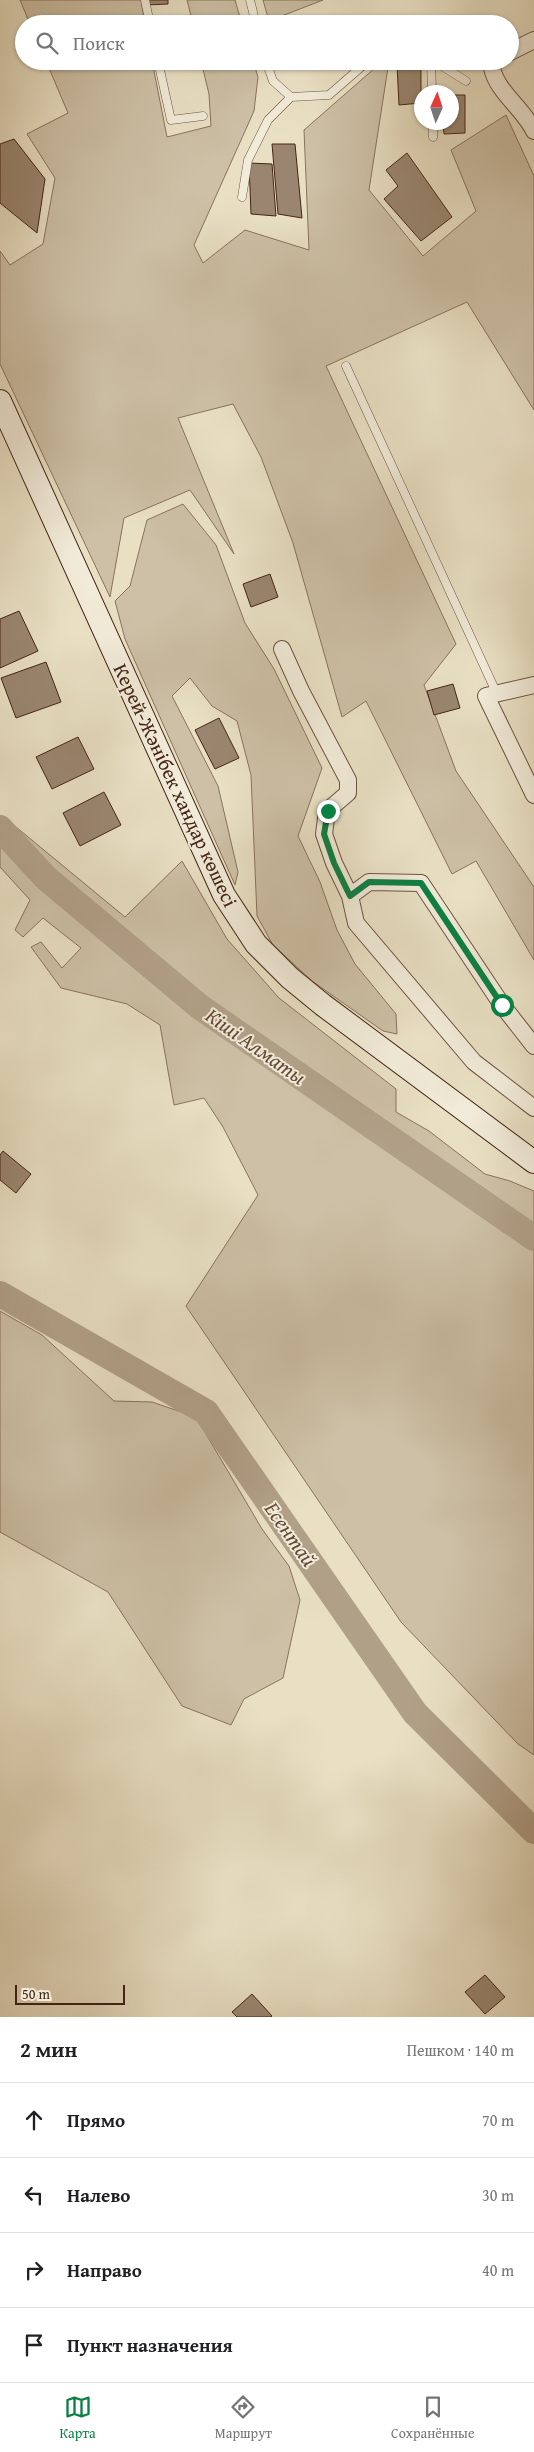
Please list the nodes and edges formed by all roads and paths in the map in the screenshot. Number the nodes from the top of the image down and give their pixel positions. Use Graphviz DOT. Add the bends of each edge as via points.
graph roads {
  1 [pos="145,0"];
  2 [pos="250,0"];
  3 [pos="148,15"];
  4 [pos="254,15"];
  5 [pos="534,40"];
  6 [pos="519,48"];
  7 [pos="160,70"];
  8 [pos="269,70"];
  9 [pos="358,70"];
  10 [pos="432,70"];
  11 [pos="447,70"];
  12 [pos="493,70"];
  13 [pos="466,81"];
  14 [pos="432,85"];
  15 [pos="291,97"];
  16 [pos="203,116"];
  17 [pos="433,130"];
  18 [pos="534,130"];
  19 [pos="433,137"];
  20 [pos="242,197"];
  21 [pos="346,366"];
  22 [pos="1,408"];
  23 [pos="282,649"];
  24 [pos="534,685"];
  25 [pos="497,694"];
  26 [pos="534,795"];
  27 [pos="350,896"];
  28 [pos="534,1046"];
  29 [pos="534,1108"];
  30 [pos="534,1162"];
  1 -- 3 [label="lane"];
  2 -- 4 [label="lane"];
  5 -- 6 [label="street"];
  7 -- 16 [label="lane" via="171,120"];
  8 -- 15 [label="lane" via="273,80"];
  9 -- 15 [label="lane" via="329,95"];
  10 -- 14 [label="lane"];
  11 -- 13 [label="lane"];
  12 -- 18 [label="street" via="496,80"];
  15 -- 20 [label="lane" via="268,120 248,160"];
  17 -- 19 [label="lane"];
  21 -- 25 [label="lane"];
  22 -- 30 [label="main road, Керей-Жәнібек хандар көшесі" via="224,895 256,944 323,1005"];
  23 -- 27 [label="street" via="348,780 348,793 328,811 324,834"];
  24 -- 25 [label="street"];
  25 -- 26 [label="street" via="486,696"];
  27 -- 28 [label="street" via="369,882 421,883 502,1005"];
  27 -- 29 [label="street" via="356,923 474,1062"];
}
